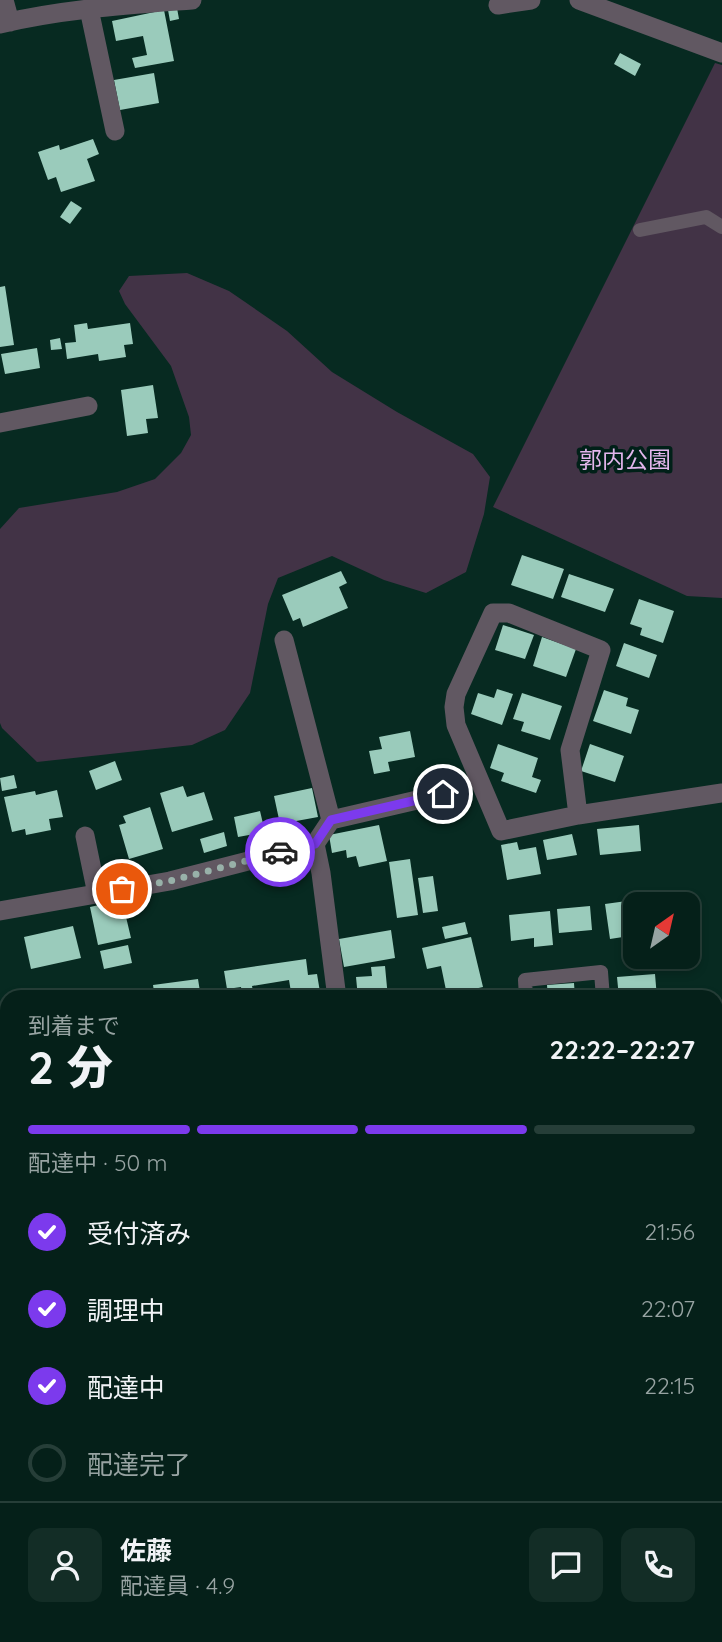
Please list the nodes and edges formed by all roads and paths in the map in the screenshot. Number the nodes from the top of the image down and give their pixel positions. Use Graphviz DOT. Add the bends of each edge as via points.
graph roads {
  1 [pos="4,0"];
  2 [pos="192,0"];
  3 [pos="531,0"];
  4 [pos="579,0"];
  5 [pos="100,5"];
  6 [pos="498,5"];
  7 [pos="5,23"];
  8 [pos="722,53"];
  9 [pos="115,131"];
  10 [pos="722,227"];
  11 [pos="640,230"];
  12 [pos="88,406"];
  13 [pos="0,423"];
  14 [pos="284,640"];
  15 [pos="722,793"];
  16 [pos="443,794"];
  17 [pos="578,815"];
  18 [pos="331,820"];
  19 [pos="85,836"];
  20 [pos="315,844"];
  21 [pos="97,894"];
  22 [pos="0,911"];
  23 [pos="336,990"];
  24 [pos="526,990"];
  25 [pos="602,990"];
  1 -- 7 [label="street"];
  2 -- 5 [label="street"];
  3 -- 6 [label="street"];
  4 -- 8 [label="street"];
  5 -- 7 [label="street"];
  5 -- 9 [label="street"];
  10 -- 11 [label="lane" via="705,217"];
  12 -- 13 [label="street"];
  14 -- 18 [label="street"];
  15 -- 17 [label="street"];
  16 -- 18 [label="street"];
  17 -- 17 [label="street" via="501,831 456,725 456,694 493,613 509,613 601,650 570,750"];
  18 -- 20 [label="street"];
  19 -- 21 [label="street"];
  20 -- 21 [label="street" via="170,881"];
  20 -- 23 [label="street"];
  21 -- 22 [label="street"];
  24 -- 25 [label="lane" via="525,979 601,972"];
}
